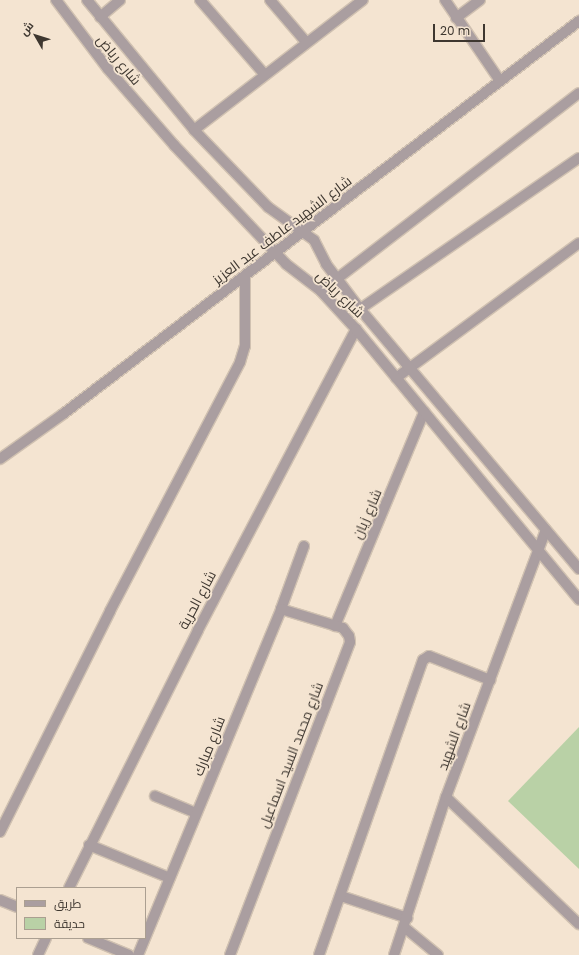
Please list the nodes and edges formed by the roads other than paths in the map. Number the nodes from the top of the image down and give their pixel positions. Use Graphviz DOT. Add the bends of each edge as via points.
graph roads {
  1 [pos="56,0"];
  2 [pos="87,0"];
  3 [pos="120,0"];
  4 [pos="200,0"];
  5 [pos="270,0"];
  6 [pos="363,0"];
  7 [pos="445,0"];
  8 [pos="480,0"];
  9 [pos="100,17"];
  10 [pos="456,18"];
  11 [pos="579,21"];
  12 [pos="306,42"];
  13 [pos="264,74"];
  14 [pos="500,81"];
  15 [pos="579,93"];
  16 [pos="194,130"];
  17 [pos="579,158"];
  18 [pos="303,231"];
  19 [pos="579,243"];
  20 [pos="275,253"];
  21 [pos="245,276"];
  22 [pos="336,279"];
  23 [pos="321,291"];
  24 [pos="360,308"];
  25 [pos="356,329"];
  26 [pos="409,368"];
  27 [pos="396,378"];
  28 [pos="424,412"];
  29 [pos="0,459"];
  30 [pos="546,530"];
  31 [pos="304,546"];
  32 [pos="538,552"];
  33 [pos="579,569"];
  34 [pos="579,600"];
  35 [pos="281,609"];
  36 [pos="335,626"];
  37 [pos="490,680"];
  38 [pos="155,796"];
  39 [pos="446,797"];
  40 [pos="196,814"];
  41 [pos="0,832"];
  42 [pos="89,845"];
  43 [pos="170,878"];
  44 [pos="69,887"];
  45 [pos="341,896"];
  46 [pos="0,900"];
  47 [pos="16,907"];
  48 [pos="405,922"];
  49 [pos="579,924"];
  50 [pos="146,936"];
  51 [pos="46,939"];
  52 [pos="90,939"];
  53 [pos="145,939"];
  54 [pos="38,955"];
  55 [pos="129,955"];
  56 [pos="138,955"];
  57 [pos="230,955"];
  58 [pos="319,955"];
  59 [pos="394,955"];
  60 [pos="438,955"];
  1 -- 20 [label="street, شارع رياض" via="104,64 174,146"];
  2 -- 9 [label="street, شارع رياض"];
  3 -- 9 [label="street"];
  4 -- 13 [label="street"];
  5 -- 12 [label="street"];
  6 -- 12 [label="street"];
  7 -- 10 [label="street"];
  8 -- 10 [label="street"];
  9 -- 16 [label="street, شارع رياض"];
  10 -- 14 [label="street"];
  11 -- 14 [label="street, شارع الشهيد عاطف عبد العزيز"];
  12 -- 13 [label="street"];
  13 -- 16 [label="street"];
  14 -- 18 [label="street, شارع الشهيد عاطف عبد العزيز"];
  15 -- 22 [label="street"];
  16 -- 18 [label="street, شارع رياض" via="268,207"];
  17 -- 24 [label="street"];
  18 -- 20 [label="street, شارع الشهيد عاطف عبد العزيز"];
  18 -- 22 [label="street, شارع رياض" via="314,240"];
  19 -- 26 [label="street"];
  20 -- 21 [label="street, شارع الشهيد عاطف عبد العزيز"];
  20 -- 23 [label="street, شارع رياض" via="291,269"];
  21 -- 29 [label="street, شارع الشهيد عاطف عبد العزيز"];
  21 -- 41 [label="street" via="245,346 240,362 110,611"];
  22 -- 23 [label="street"];
  22 -- 24 [label="street, شارع رياض"];
  23 -- 25 [label="street, شارع رياض"];
  24 -- 26 [label="street, شارع رياض"];
  25 -- 27 [label="street, شارع رياض"];
  25 -- 42 [label="street, شارع الحرية" via="201,623"];
  26 -- 27 [label="street"];
  26 -- 30 [label="street, شارع رياض"];
  27 -- 28 [label="street, شارع رياض"];
  28 -- 32 [label="street, شارع رياض"];
  28 -- 36 [label="street, شارع زيان"];
  30 -- 32 [label="street, شارع الشهيد"];
  30 -- 33 [label="street, شارع رياض"];
  31 -- 35 [label="street, شارع مبارك"];
  32 -- 34 [label="street, شارع رياض"];
  32 -- 37 [label="street, شارع الشهيد"];
  35 -- 36 [label="street, شارع محمد السيد اسماعيل"];
  35 -- 40 [label="street, شارع مبارك"];
  36 -- 57 [label="street, شارع محمد السيد اسماعيل" via="347,632 350,642"];
  37 -- 39 [label="street, شارع الشهيد"];
  37 -- 45 [label="street" via="429,656 423,660"];
  38 -- 40 [label="street"];
  39 -- 48 [label="street, شارع الشهيد"];
  39 -- 49 [label="street"];
  40 -- 43 [label="street, شارع مبارك"];
  42 -- 43 [label="street"];
  42 -- 44 [label="street, شارع الحرية"];
  43 -- 50 [label="street, شارع مبارك"];
  45 -- 48 [label="street"];
  45 -- 58 [label="street"];
  46 -- 47 [label="street"];
  48 -- 59 [label="street, شارع الشهيد"];
  48 -- 60 [label="street"];
  51 -- 54 [label="street"];
  52 -- 55 [label="street"];
  53 -- 56 [label="street, شارع مبارك"];
}
